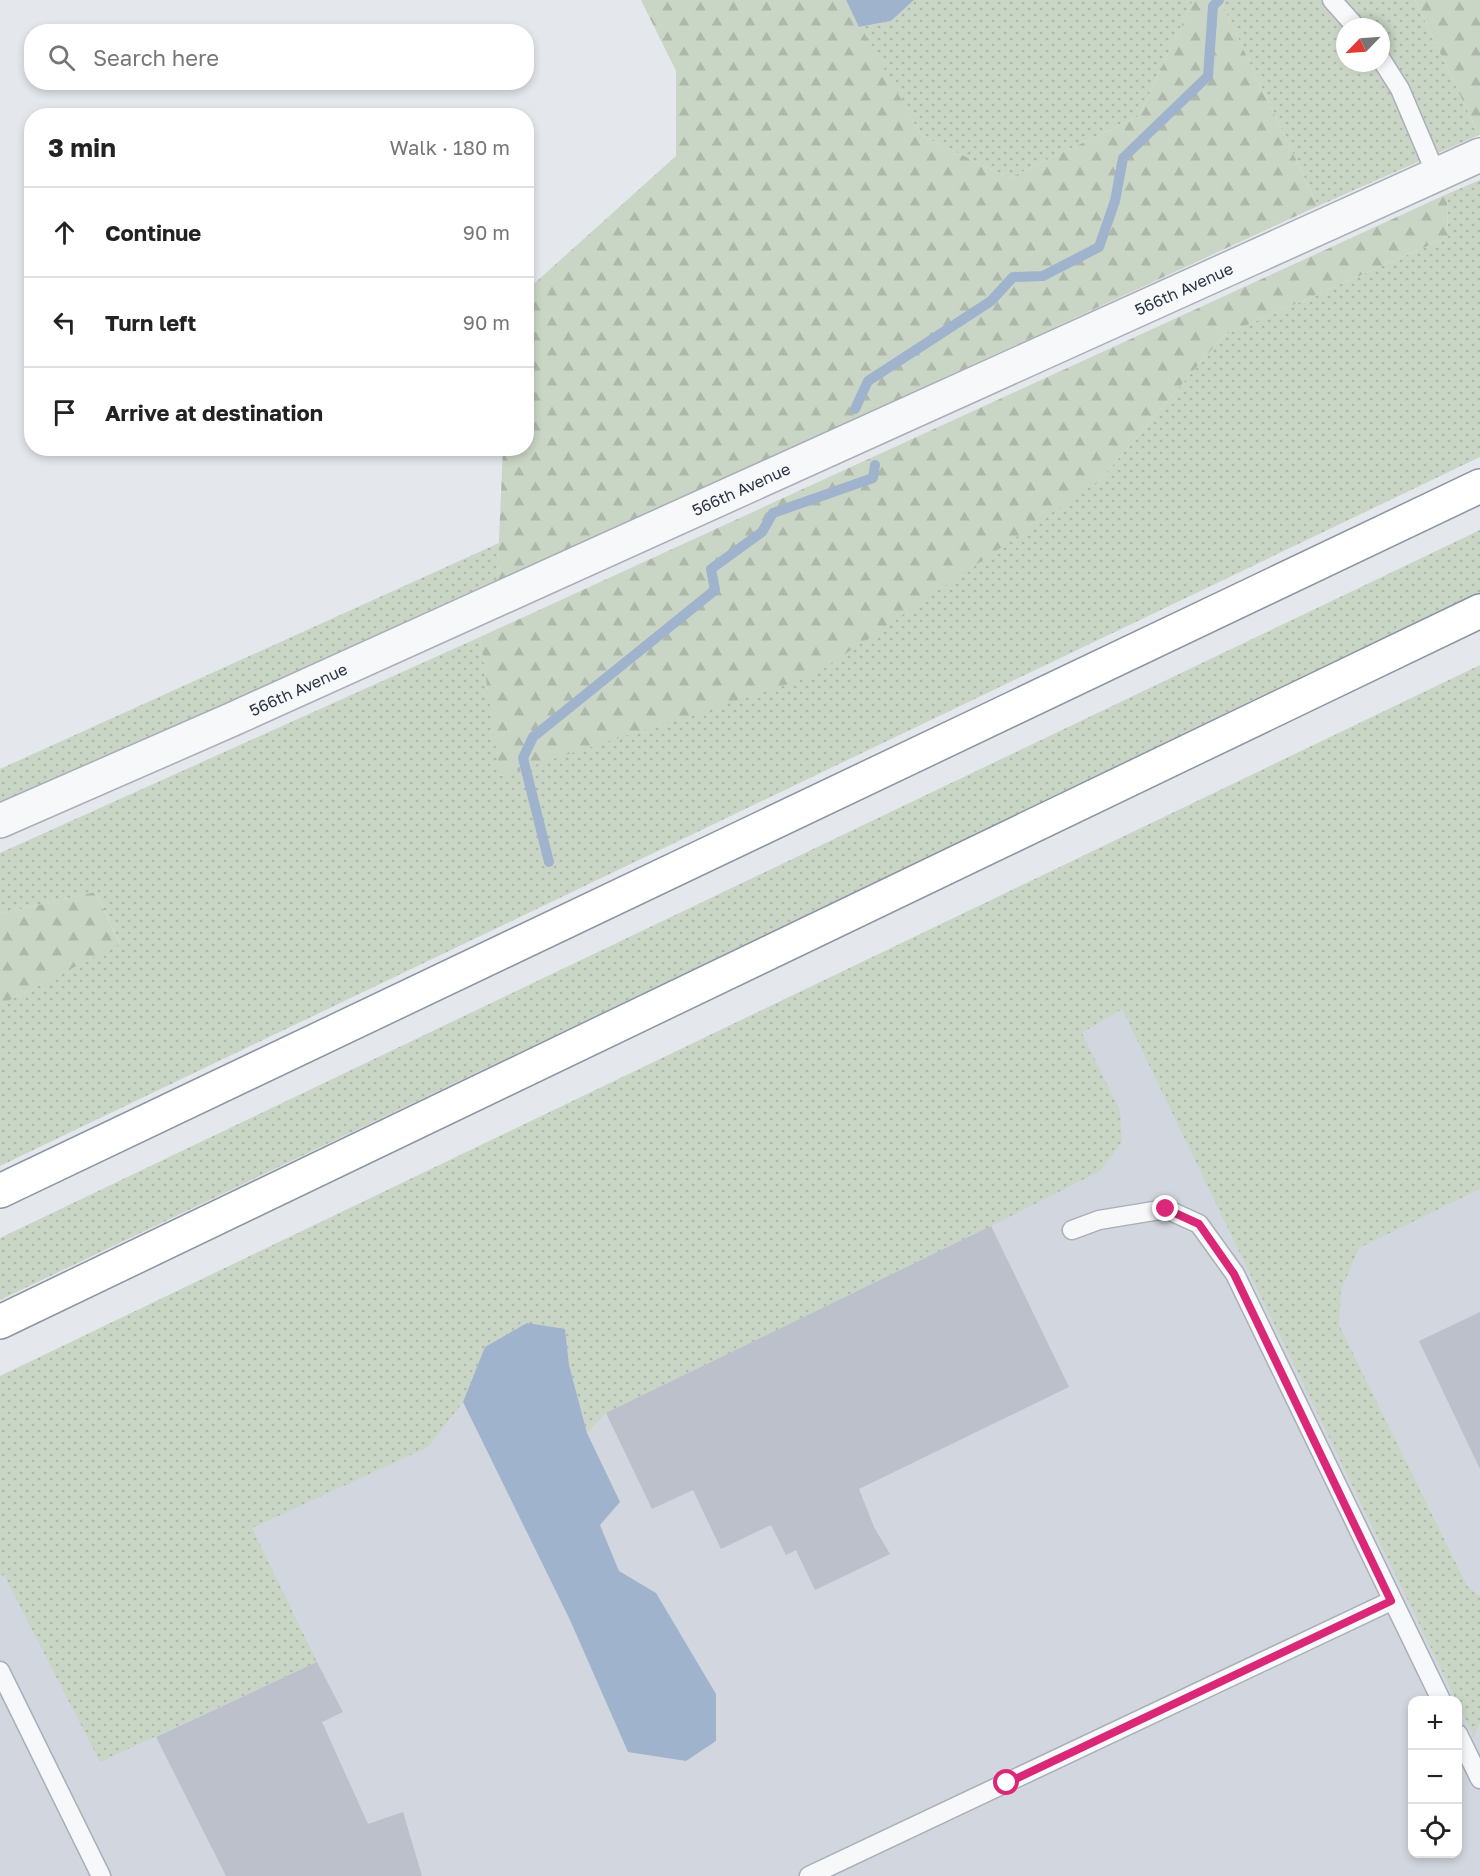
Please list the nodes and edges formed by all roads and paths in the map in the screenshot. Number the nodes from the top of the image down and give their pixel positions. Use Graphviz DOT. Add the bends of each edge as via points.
graph roads {
  1 [pos="1332,0"];
  2 [pos="1348,18"];
  3 [pos="1389,72"];
  4 [pos="1480,155"];
  5 [pos="1436,174"];
  6 [pos="1480,486"];
  7 [pos="1480,611"];
  8 [pos="0,821"];
  9 [pos="0,1191"];
  10 [pos="1072,1230"];
  11 [pos="0,1322"];
  12 [pos="1391,1601"];
  13 [pos="0,1671"];
  14 [pos="1438,1696"];
  15 [pos="1462,1742"];
  16 [pos="1480,1779"];
  17 [pos="101,1876"];
  18 [pos="809,1876"];
  1 -- 2 [label="lane"];
  3 -- 5 [label="lane"];
  4 -- 5 [label="street, 566th Avenue"];
  5 -- 8 [label="street, 566th Avenue"];
  6 -- 9 [label="highway"];
  7 -- 11 [label="highway"];
  10 -- 12 [label="lane" via="1099,1220 1166,1209 1199,1224 1234,1274"];
  12 -- 14 [label="lane"];
  12 -- 18 [label="lane"];
  13 -- 17 [label="lane"];
  15 -- 16 [label="lane"];
}
